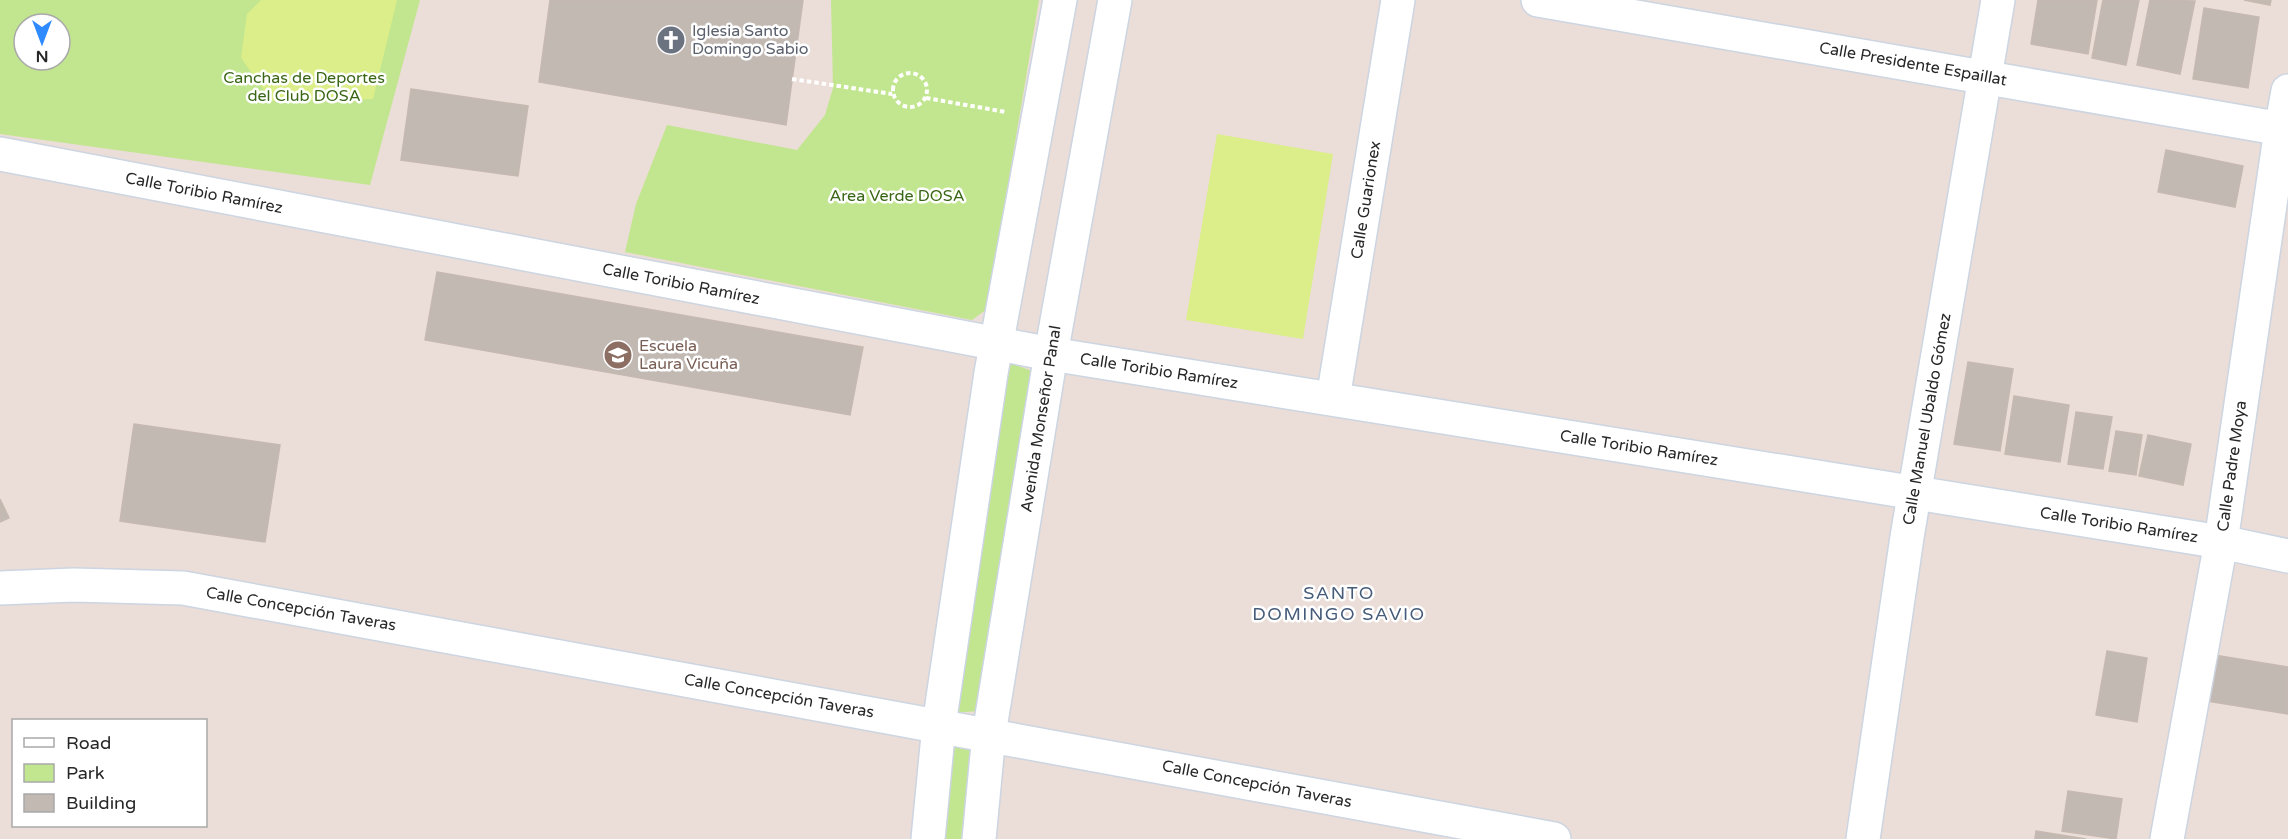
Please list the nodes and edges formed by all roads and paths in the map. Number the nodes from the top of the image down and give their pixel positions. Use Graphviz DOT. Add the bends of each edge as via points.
graph roads {
  1 [pos="1060,0"];
  2 [pos="1116,0"];
  3 [pos="1398,0"];
  4 [pos="1538,0"];
  5 [pos="1998,0"];
  6 [pos="1985,76"];
  7 [pos="792,79"];
  8 [pos="2288,91"];
  9 [pos="892,94"];
  10 [pos="2284,130"];
  11 [pos="0,154"];
  12 [pos="998,344"];
  13 [pos="1051,354"];
  14 [pos="1333,399"];
  15 [pos="1916,493"];
  16 [pos="2221,542"];
  17 [pos="2288,556"];
  18 [pos="0,588"];
  19 [pos="939,725"];
  20 [pos="989,734"];
  21 [pos="928,839"];
  22 [pos="979,839"];
  23 [pos="1554,839"];
  24 [pos="1863,839"];
  25 [pos="2167,839"];
  1 -- 12 [label="street"];
  2 -- 13 [label="street, Avenida Monseñor Panal"];
  3 -- 14 [label="street, Calle Guarionex"];
  4 -- 6 [label="street, Calle Presidente Espaillat"];
  5 -- 6 [label="street, Calle Manuel Ubaldo Gómez"];
  6 -- 10 [label="street, Calle Presidente Espaillat"];
  6 -- 15 [label="street, Calle Manuel Ubaldo Gómez"];
  7 -- 9 [label="path"];
  8 -- 10 [label="street, Calle Padre Moya"];
  9 -- 9 [label="path" via="899,105 916,107 926,98 927,88 922,78 911,73 896,79"];
  10 -- 16 [label="street, Calle Padre Moya"];
  11 -- 12 [label="street, Calle Toribio Ramírez"];
  12 -- 13 [label="street, Calle Toribio Ramírez"];
  12 -- 19 [label="street"];
  13 -- 14 [label="street, Calle Toribio Ramírez"];
  13 -- 20 [label="street, Avenida Monseñor Panal"];
  14 -- 15 [label="street, Calle Toribio Ramírez"];
  15 -- 16 [label="street, Calle Toribio Ramírez"];
  15 -- 24 [label="street, Calle Manuel Ubaldo Gómez"];
  16 -- 17 [label="street, Calle Toribio Ramírez"];
  16 -- 25 [label="street, Calle Padre Moya"];
  18 -- 19 [label="street, Calle Concepción Taveras" via="183,588"];
  19 -- 20 [label="street, Calle Concepción Taveras"];
  19 -- 21 [label="street"];
  20 -- 22 [label="street, Avenida Monseñor Panal"];
  20 -- 23 [label="street, Calle Concepción Taveras"];
}
